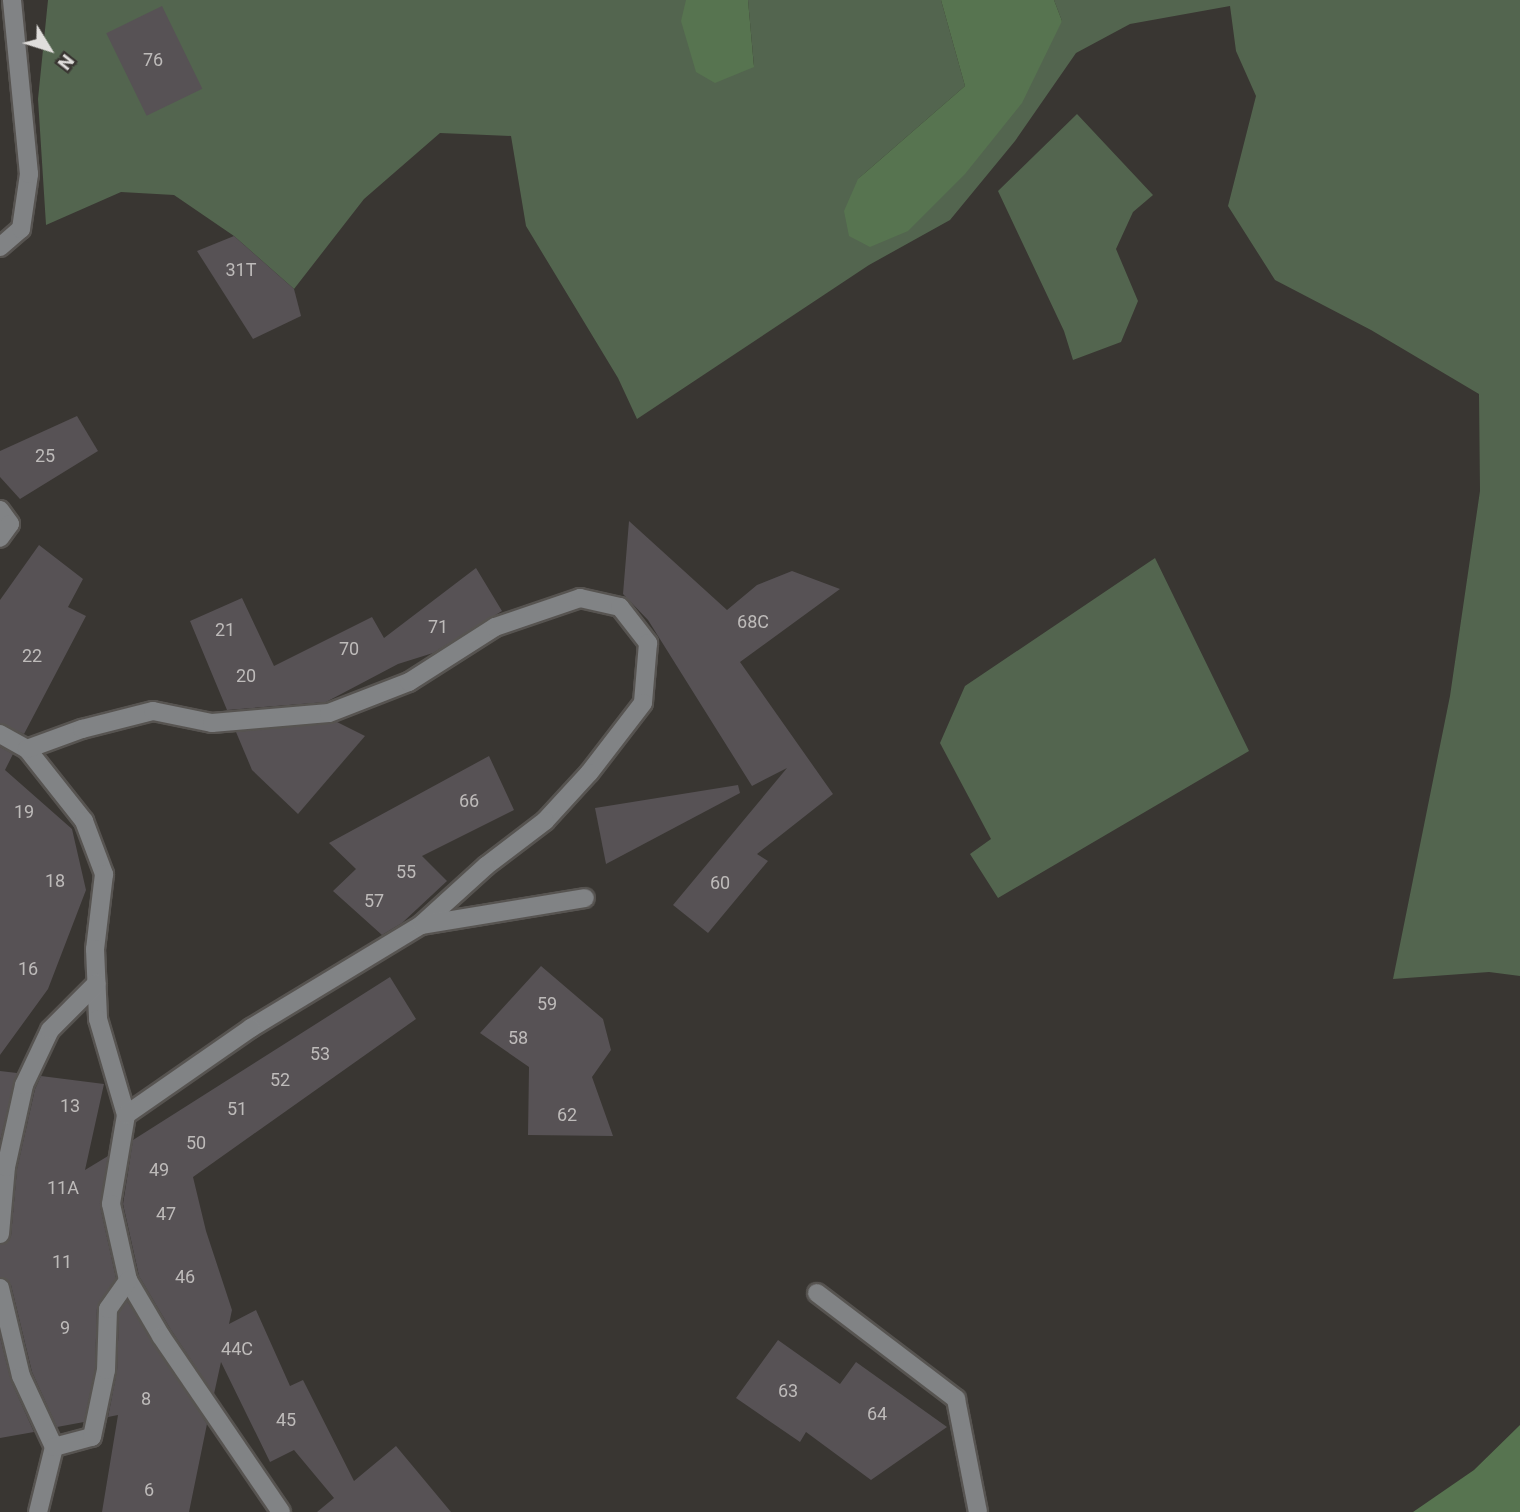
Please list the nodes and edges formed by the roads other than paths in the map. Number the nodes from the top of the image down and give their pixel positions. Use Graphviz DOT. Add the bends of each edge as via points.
graph roads {
  1 [pos="12,0"];
  2 [pos="0,247"];
  3 [pos="0,510"];
  4 [pos="0,538"];
  5 [pos="0,734"];
  6 [pos="27,749"];
  7 [pos="585,898"];
  8 [pos="421,925"];
  9 [pos="97,984"];
  10 [pos="126,1115"];
  11 [pos="0,1234"];
  12 [pos="128,1280"];
  13 [pos="817,1293"];
  14 [pos="1,1295"];
  15 [pos="54,1447"];
  16 [pos="38,1512"];
  17 [pos="281,1512"];
  18 [pos="978,1512"];
  1 -- 2 [label="street" via="29,174 21,229"];
  3 -- 4 [label="street" via="10,524"];
  5 -- 6 [label="street"];
  6 -- 8 [label="street" via="153,711 212,723 329,713 409,682 495,628 580,598 620,607 648,643 643,703 545,821"];
  6 -- 9 [label="street" via="84,821 104,874 95,949"];
  7 -- 8 [label="street"];
  8 -- 10 [label="street" via="251,1028"];
  9 -- 10 [label="street" via="98,1019"];
  9 -- 11 [label="street" via="50,1030 24,1085 6,1167"];
  10 -- 12 [label="street" via="111,1204"];
  12 -- 15 [label="street" via="108,1309 106,1370 92,1437"];
  12 -- 17 [label="street"];
  13 -- 18 [label="street" via="956,1399"];
  14 -- 15 [label="street" via="21,1376"];
  15 -- 16 [label="street"];
}
